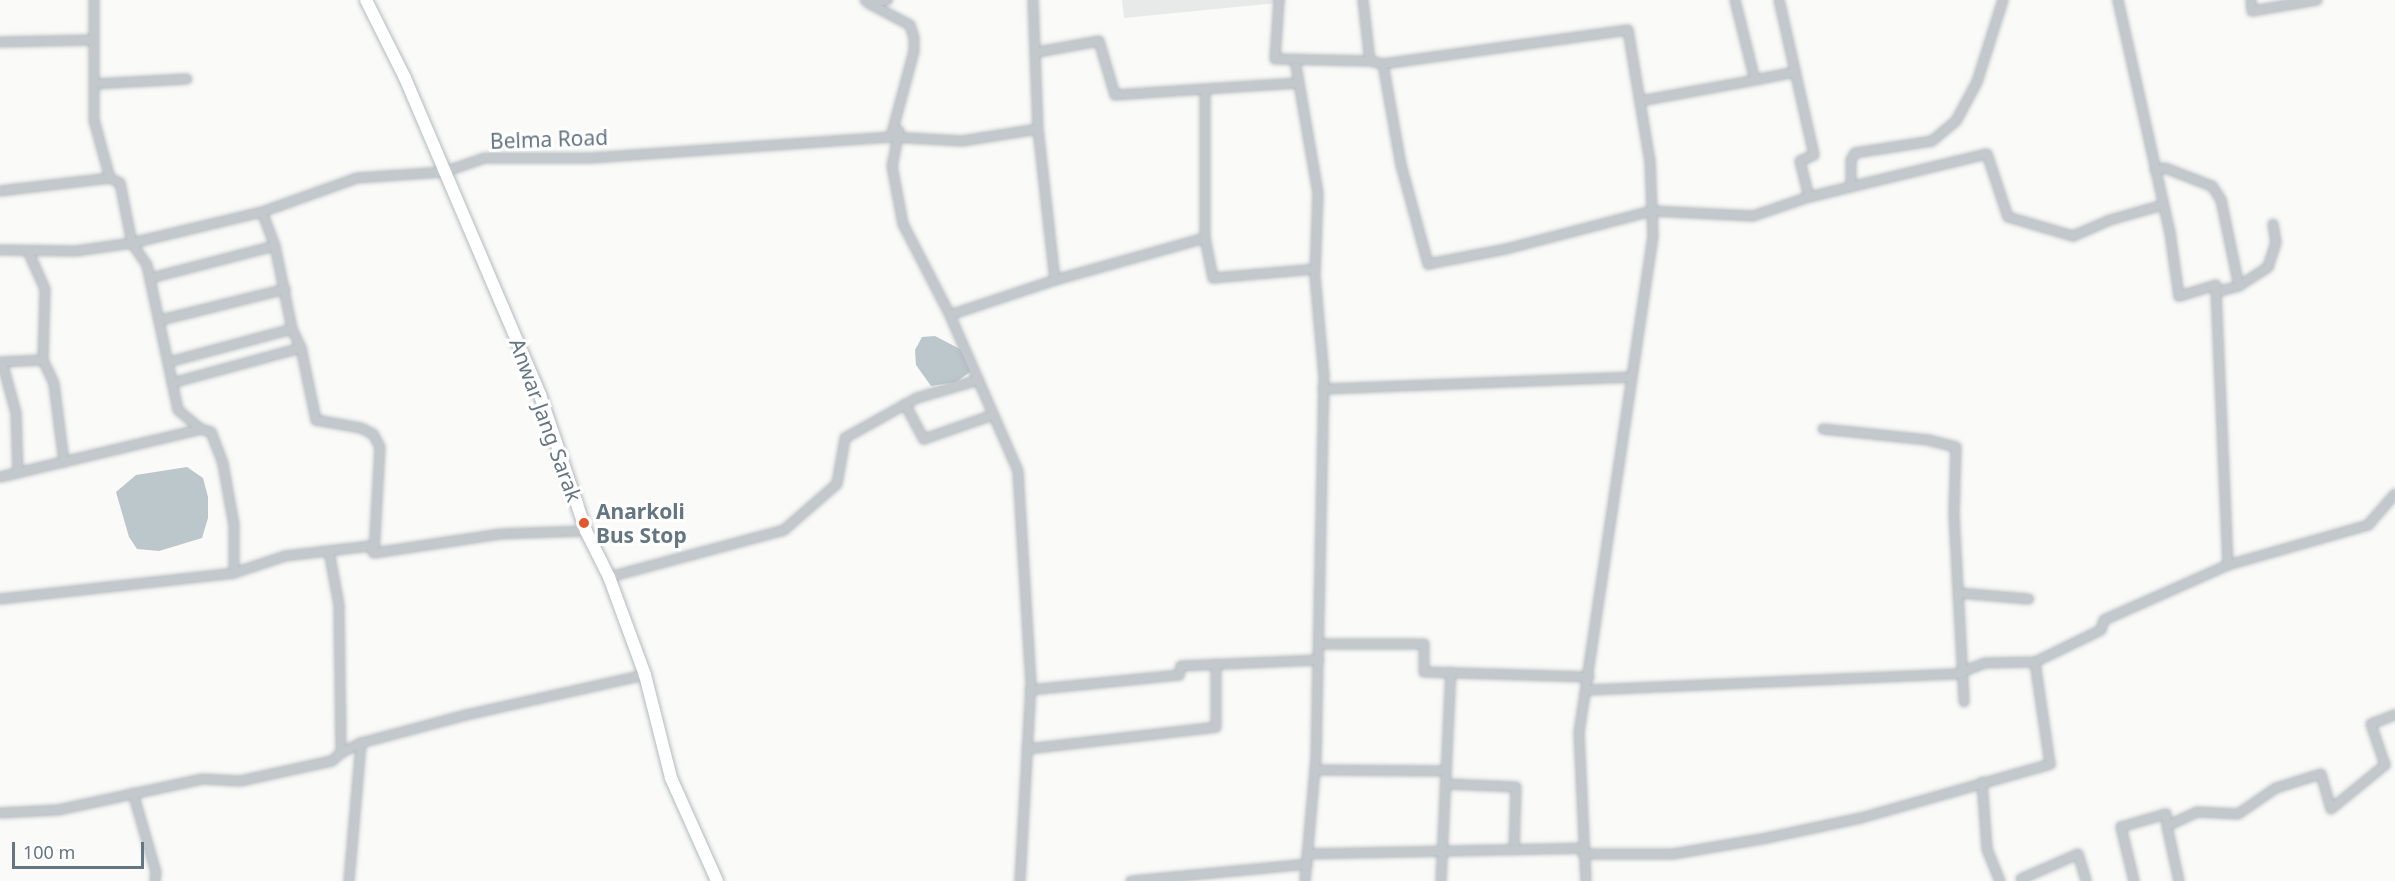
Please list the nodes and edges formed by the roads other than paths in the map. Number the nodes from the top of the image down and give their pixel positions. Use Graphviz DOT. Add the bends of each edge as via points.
graph roads {
  1 [pos="94,0"];
  2 [pos="366,0"];
  3 [pos="888,0"];
  4 [pos="1033,0"];
  5 [pos="1279,0"];
  6 [pos="1363,0"];
  7 [pos="1735,0"];
  8 [pos="1779,0"];
  9 [pos="2003,0"];
  10 [pos="2118,0"];
  11 [pos="2251,0"];
  12 [pos="2317,0"];
  13 [pos="868,2"];
  14 [pos="92,40"];
  15 [pos="0,42"];
  16 [pos="1038,52"];
  17 [pos="1295,60"];
  18 [pos="1370,61"];
  19 [pos="1383,64"];
  20 [pos="1795,72"];
  21 [pos="187,79"];
  22 [pos="1755,80"];
  23 [pos="1299,82"];
  24 [pos="94,84"];
  25 [pos="1205,89"];
  26 [pos="1640,100"];
  27 [pos="1038,129"];
  28 [pos="891,137"];
  29 [pos="2155,170"];
  30 [pos="444,172"];
  31 [pos="110,178"];
  32 [pos="1851,188"];
  33 [pos="0,191"];
  34 [pos="1809,197"];
  35 [pos="2163,205"];
  36 [pos="1652,211"];
  37 [pos="262,212"];
  38 [pos="2273,224"];
  39 [pos="1205,238"];
  40 [pos="132,243"];
  41 [pos="275,246"];
  42 [pos="0,250"];
  43 [pos="28,251"];
  44 [pos="1315,269"];
  45 [pos="151,278"];
  46 [pos="1055,280"];
  47 [pos="2239,286"];
  48 [pos="285,289"];
  49 [pos="2216,292"];
  50 [pos="950,315"];
  51 [pos="160,320"];
  52 [pos="292,329"];
  53 [pos="301,348"];
  54 [pos="43,360"];
  55 [pos="1,362"];
  56 [pos="169,362"];
  57 [pos="1631,377"];
  58 [pos="978,380"];
  59 [pos="172,383"];
  60 [pos="1323,389"];
  61 [pos="905,404"];
  62 [pos="993,415"];
  63 [pos="201,429"];
  64 [pos="1823,429"];
  65 [pos="64,462"];
  66 [pos="18,473"];
  67 [pos="0,477"];
  68 [pos="2395,494"];
  69 [pos="586,531"];
  70 [pos="329,551"];
  71 [pos="374,553"];
  72 [pos="2228,566"];
  73 [pos="234,573"];
  74 [pos="609,577"];
  75 [pos="1958,593"];
  76 [pos="0,598"];
  77 [pos="2029,598"];
  78 [pos="1319,644"];
  79 [pos="1319,660"];
  80 [pos="2035,663"];
  81 [pos="1216,664"];
  82 [pos="1451,672"];
  83 [pos="1960,672"];
  84 [pos="645,675"];
  85 [pos="1589,677"];
  86 [pos="1030,690"];
  87 [pos="1587,690"];
  88 [pos="1964,702"];
  89 [pos="2395,715"];
  90 [pos="361,743"];
  91 [pos="1027,749"];
  92 [pos="341,753"];
  93 [pos="1315,770"];
  94 [pos="1446,771"];
  95 [pos="1982,782"];
  96 [pos="1446,784"];
  97 [pos="133,793"];
  98 [pos="0,813"];
  99 [pos="2167,826"];
  100 [pos="1514,850"];
  101 [pos="1442,851"];
  102 [pos="1583,851"];
  103 [pos="1308,854"];
  104 [pos="1307,864"];
  105 [pos="2020,880"];
  106 [pos="154,881"];
  107 [pos="349,881"];
  108 [pos="717,881"];
  109 [pos="1020,881"];
  110 [pos="1131,881"];
  111 [pos="1305,881"];
  112 [pos="1441,881"];
  113 [pos="1586,881"];
  114 [pos="2000,881"];
  115 [pos="2086,881"];
  116 [pos="2134,881"];
  117 [pos="2179,881"];
  1 -- 14 [label="street"];
  2 -- 30 [label="main road, Anwar Jang Sarak" via="405,78"];
  3 -- 13 [label="street"];
  4 -- 16 [label="street"];
  5 -- 17 [label="street" via="1275,59"];
  6 -- 18 [label="street"];
  7 -- 22 [label="street"];
  8 -- 20 [label="street"];
  9 -- 32 [label="street" via="1977,82 1956,121 1932,141 1855,153"];
  10 -- 29 [label="street"];
  11 -- 12 [label="street" via="2252,11"];
  13 -- 28 [label="street" via="910,26 914,38"];
  14 -- 15 [label="street"];
  14 -- 24 [label="street"];
  16 -- 25 [label="street" via="1099,41 1115,95"];
  16 -- 27 [label="street"];
  17 -- 18 [label="street"];
  17 -- 23 [label="street"];
  18 -- 19 [label="street"];
  19 -- 26 [label="street" via="1628,30"];
  19 -- 36 [label="street" via="1401,165 1428,264 1506,249"];
  20 -- 22 [label="street"];
  20 -- 34 [label="street" via="1814,155 1800,161"];
  21 -- 24 [label="street"];
  22 -- 26 [label="street"];
  23 -- 25 [label="street"];
  23 -- 44 [label="street" via="1318,193"];
  24 -- 31 [label="street" via="94,120"];
  25 -- 39 [label="street"];
  26 -- 36 [label="street" via="1650,161"];
  27 -- 28 [label="street, Belma Road" via="962,141"];
  27 -- 46 [label="street"];
  28 -- 30 [label="street, Belma Road" via="591,158 485,158"];
  28 -- 50 [label="street" via="899,131 892,166 903,225"];
  29 -- 35 [label="street"];
  29 -- 47 [label="street" via="2165,168 2212,186 2221,200"];
  30 -- 37 [label="street, Belma Road" via="357,178"];
  30 -- 69 [label="main road, Anwar Jang Sarak" via="540,395"];
  31 -- 33 [label="street"];
  31 -- 40 [label="street" via="120,183"];
  32 -- 34 [label="street"];
  32 -- 35 [label="street" via="1987,154 2008,217 2073,236 2110,220"];
  34 -- 36 [label="street" via="1753,216"];
  35 -- 49 [label="street" via="2179,296 2216,285"];
  36 -- 57 [label="street" via="1653,236"];
  37 -- 40 [label="street, Belma Road"];
  37 -- 41 [label="street"];
  38 -- 47 [label="street" via="2276,243 2268,267"];
  39 -- 44 [label="street" via="1213,278"];
  39 -- 46 [label="street"];
  40 -- 43 [label="street, Belma Road" via="76,251"];
  40 -- 45 [label="street"];
  41 -- 45 [label="street"];
  41 -- 48 [label="street"];
  42 -- 43 [label="street, Belma Road"];
  43 -- 54 [label="street" via="45,289"];
  44 -- 60 [label="street"];
  45 -- 51 [label="street"];
  46 -- 50 [label="street"];
  47 -- 49 [label="street"];
  48 -- 51 [label="street"];
  48 -- 52 [label="street"];
  49 -- 72 [label="street"];
  50 -- 58 [label="street"];
  51 -- 56 [label="street"];
  52 -- 53 [label="street"];
  52 -- 56 [label="street"];
  53 -- 59 [label="street"];
  53 -- 71 [label="street" via="316,420 361,428 373,434 380,447"];
  54 -- 55 [label="street"];
  54 -- 65 [label="street" via="54,384"];
  55 -- 66 [label="street" via="16,413"];
  56 -- 59 [label="street"];
  57 -- 60 [label="street"];
  57 -- 85 [label="street"];
  58 -- 61 [label="street"];
  58 -- 62 [label="street"];
  59 -- 63 [label="street" via="178,410"];
  60 -- 78 [label="street"];
  61 -- 62 [label="street" via="924,439"];
  61 -- 74 [label="street" via="845,438 837,484 784,530"];
  62 -- 86 [label="street" via="1018,471"];
  63 -- 65 [label="street"];
  63 -- 73 [label="street" via="211,432 224,464 234,525"];
  64 -- 75 [label="street" via="1929,440 1956,447"];
  65 -- 66 [label="street"];
  66 -- 67 [label="street"];
  68 -- 72 [label="street" via="2368,525"];
  69 -- 71 [label="street" via="501,534"];
  69 -- 74 [label="main road, Anwar Jang Sarak"];
  70 -- 71 [label="street" via="370,546"];
  70 -- 73 [label="street" via="285,555"];
  70 -- 92 [label="street" via="339,605"];
  72 -- 80 [label="street" via="2103,620 2101,630"];
  73 -- 76 [label="street"];
  74 -- 84 [label="main road, Anwar Jang Sarak"];
  75 -- 77 [label="street"];
  75 -- 83 [label="street"];
  78 -- 79 [label="street"];
  78 -- 82 [label="street" via="1424,644 1424,672"];
  79 -- 81 [label="street"];
  79 -- 93 [label="street"];
  80 -- 83 [label="street" via="1985,663"];
  80 -- 95 [label="street" via="2050,764"];
  81 -- 86 [label="street" via="1181,666 1179,675"];
  81 -- 91 [label="street" via="1216,728"];
  82 -- 85 [label="street"];
  82 -- 94 [label="street"];
  83 -- 87 [label="street"];
  83 -- 88 [label="street"];
  84 -- 90 [label="street" via="606,681"];
  84 -- 108 [label="main road, Anwar Jang Sarak" via="670,778"];
  85 -- 87 [label="street"];
  86 -- 91 [label="street"];
  87 -- 102 [label="street" via="1579,733"];
  89 -- 99 [label="street" via="2371,724 2385,765 2331,809 2321,774 2276,788 2238,814 2197,812"];
  90 -- 92 [label="street"];
  90 -- 107 [label="street"];
  91 -- 109 [label="street"];
  92 -- 97 [label="street" via="332,761 240,781 203,779"];
  93 -- 94 [label="street"];
  93 -- 103 [label="street"];
  94 -- 96 [label="street"];
  95 -- 102 [label="street" via="1861,818 1762,839 1673,854"];
  95 -- 114 [label="street" via="1987,849"];
  96 -- 100 [label="street" via="1516,787"];
  96 -- 101 [label="street"];
  97 -- 98 [label="street" via="58,810"];
  97 -- 106 [label="street" via="156,872"];
  99 -- 116 [label="street" via="2166,814 2121,827"];
  99 -- 117 [label="street"];
  100 -- 101 [label="street"];
  100 -- 102 [label="street"];
  101 -- 103 [label="street"];
  101 -- 112 [label="street"];
  102 -- 113 [label="street"];
  103 -- 104 [label="street"];
  104 -- 110 [label="street"];
  104 -- 111 [label="street"];
  105 -- 115 [label="street" via="2078,854"];
}
